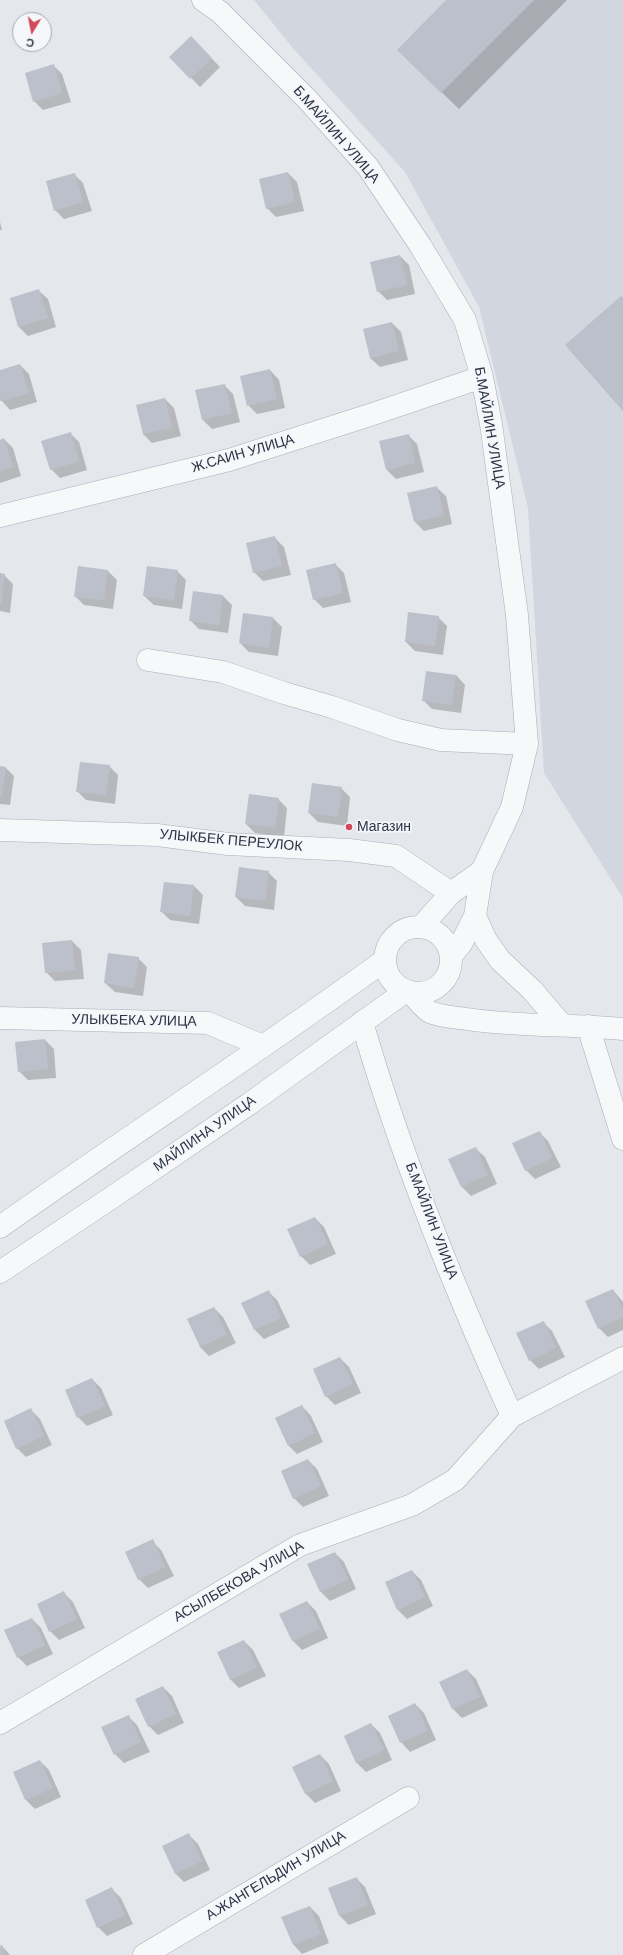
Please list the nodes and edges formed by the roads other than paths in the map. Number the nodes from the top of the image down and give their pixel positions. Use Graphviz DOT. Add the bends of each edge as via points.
graph roads {
  1 [pos="204,0"];
  2 [pos="482,377"];
  3 [pos="0,516"];
  4 [pos="148,660"];
  5 [pos="526,744"];
  6 [pos="0,830"];
  7 [pos="482,871"];
  8 [pos="451,893"];
  9 [pos="475,916"];
  10 [pos="421,927"];
  11 [pos="451,956"];
  12 [pos="385,960"];
  13 [pos="408,992"];
  14 [pos="0,1018"];
  15 [pos="362,1022"];
  16 [pos="562,1025"];
  17 [pos="588,1026"];
  18 [pos="623,1029"];
  19 [pos="264,1046"];
  20 [pos="623,1139"];
  21 [pos="0,1227"];
  22 [pos="0,1272"];
  23 [pos="623,1358"];
  24 [pos="512,1416"];
  25 [pos="0,1724"];
  26 [pos="408,1798"];
  27 [pos="144,1955"];
  1 -- 2 [label="street, Б.МАЙЛИН УЛИЦА" via="220,12 307,99 368,167 420,245 465,320"];
  2 -- 3 [label="street, Ж.САИН УЛИЦА" via="229,460"];
  2 -- 5 [label="street, Б.МАЙЛИН УЛИЦА" via="491,424 517,615"];
  4 -- 5 [label="street" via="223,672 398,730 441,740"];
  5 -- 7 [label="street, Б.МАЙЛИН УЛИЦА" via="512,807"];
  6 -- 8 [label="street, УЛЫКБЕК ПЕРЕУЛОК" via="158,835 228,844 376,853 396,856"];
  7 -- 8 [label="street, Б.МАЙЛИН УЛИЦА"];
  7 -- 9 [label="street, Б.МАЙЛИН УЛИЦА"];
  8 -- 10 [label="street, Б.МАЙЛИН УЛИЦА"];
  9 -- 11 [label="street, Б.МАЙЛИН УЛИЦА" via="461,944"];
  9 -- 16 [label="street" via="486,940 500,960 532,990"];
  10 -- 11 [label="street" via="435,932 446,942"];
  10 -- 12 [label="street" via="408,929 396,936 388,946"];
  11 -- 13 [label="street, МАЙЛИНА УЛИЦА" via="450,969 444,981 434,989 421,993"];
  12 -- 13 [label="street" via="388,973 396,985"];
  12 -- 19 [label="street"];
  13 -- 15 [label="street, МАЙЛИНА УЛИЦА"];
  13 -- 16 [label="street" via="422,1006 444,1016 497,1023"];
  14 -- 19 [label="street, УЛЫКБЕКА УЛИЦА" via="208,1023"];
  15 -- 22 [label="street, МАЙЛИНА УЛИЦА" via="243,1108"];
  15 -- 24 [label="street, Б.МАЙЛИН УЛИЦА" via="386,1106 469,1322"];
  16 -- 17 [label="street"];
  17 -- 18 [label="street"];
  17 -- 20 [label="street"];
  19 -- 21 [label="street"];
  23 -- 24 [label="street"];
  24 -- 25 [label="street, АСЫЛБЕКОВА УЛИЦА" via="454,1480 412,1505 300,1545"];
  26 -- 27 [label="street, А.ЖАНГЕЛЬДИН УЛИЦА"];
}
